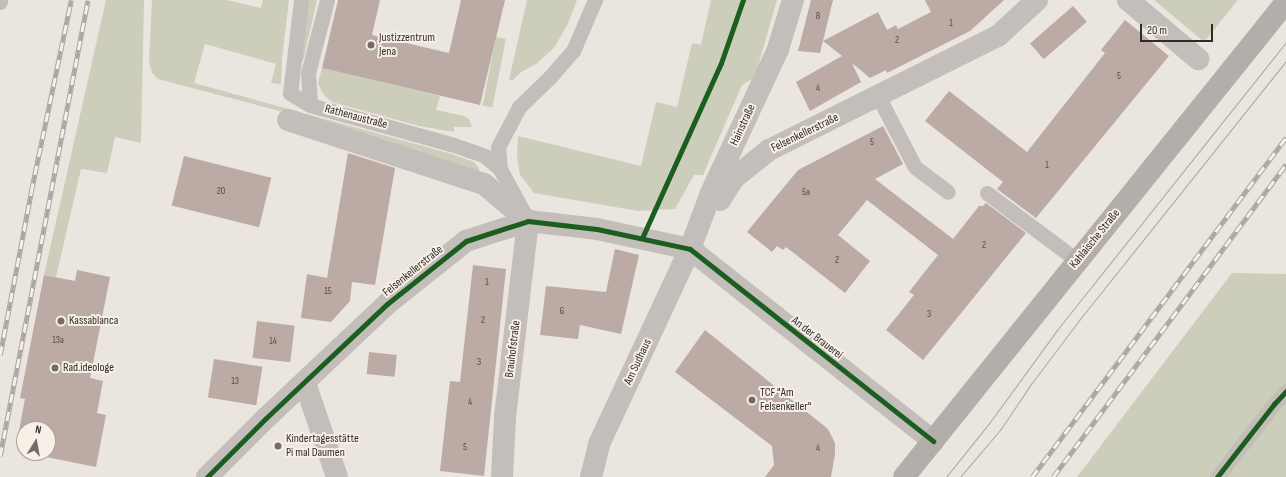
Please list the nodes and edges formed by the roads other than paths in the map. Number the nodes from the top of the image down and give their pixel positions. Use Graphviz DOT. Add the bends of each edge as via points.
graph roads {
  1 [pos="301,0"];
  2 [pos="327,0"];
  3 [pos="595,0"];
  4 [pos="793,0"];
  5 [pos="1037,0"];
  6 [pos="1128,0"];
  7 [pos="1286,2"];
  8 [pos="1198,59"];
  9 [pos="878,96"];
  10 [pos="310,105"];
  11 [pos="288,120"];
  12 [pos="500,169"];
  13 [pos="948,192"];
  14 [pos="987,193"];
  15 [pos="528,221"];
  16 [pos="690,249"];
  17 [pos="1078,261"];
  18 [pos="305,383"];
  19 [pos="1286,391"];
  20 [pos="933,441"];
  21 [pos="207,477"];
  22 [pos="337,477"];
  23 [pos="502,477"];
  24 [pos="591,477"];
  25 [pos="904,477"];
  26 [pos="1217,477"];
  1 -- 10 [label="lane" via="290,93"];
  2 -- 10 [label="lane, Rathenaustraße" via="308,73"];
  3 -- 12 [label="lane, Rathenaustraße" via="573,51 550,78 519,107 498,148"];
  4 -- 16 [label="street, Hainstraße" via="778,49 711,194"];
  5 -- 9 [label="street, Felsenkellerstraße" via="998,36"];
  6 -- 8 [label="street"];
  7 -- 17 [label="main road, Kahlaische Straße"];
  9 -- 13 [label="lane" via="915,167"];
  9 -- 16 [label="street, Felsenkellerstraße" via="769,150 733,179"];
  10 -- 12 [label="lane, Rathenaustraße" via="451,144 485,156"];
  11 -- 15 [label="street" via="484,184"];
  12 -- 15 [label="lane, Rathenaustraße"];
  14 -- 17 [label="lane"];
  15 -- 16 [label="street, Felsenkellerstraße" via="597,228"];
  15 -- 18 [label="street, Felsenkellerstraße" via="466,241 388,304"];
  15 -- 23 [label="street, Brauhofstraße" via="505,418"];
  16 -- 20 [label="street, An der Brauerei"];
  16 -- 24 [label="street, Am Sudhaus" via="599,444"];
  17 -- 20 [label="main road, Kahlaische Straße"];
  18 -- 21 [label="street, Felsenkellerstraße"];
  18 -- 22 [label="street"];
  19 -- 26 [label="lane"];
  20 -- 25 [label="main road, Kahlaische Straße"];
}
